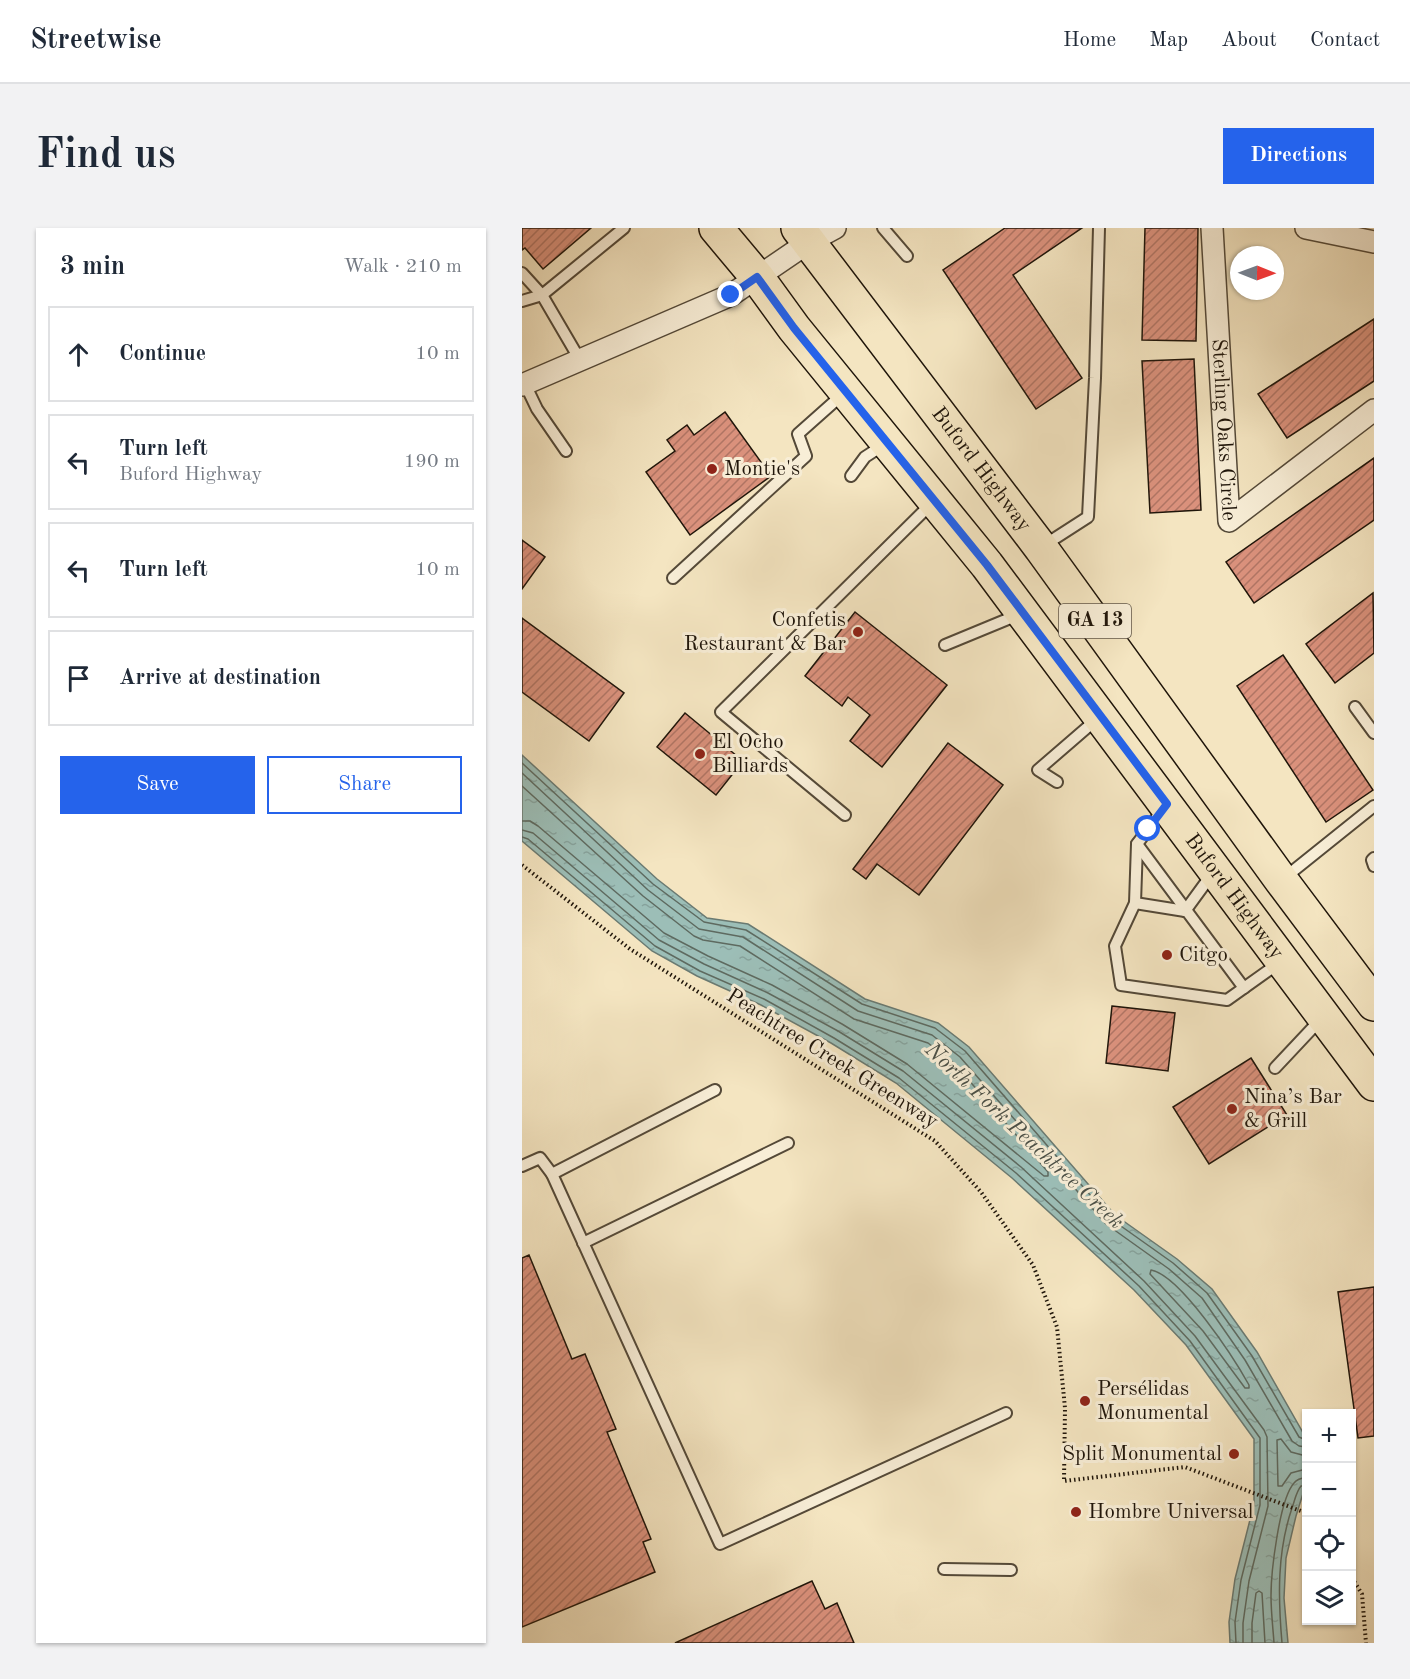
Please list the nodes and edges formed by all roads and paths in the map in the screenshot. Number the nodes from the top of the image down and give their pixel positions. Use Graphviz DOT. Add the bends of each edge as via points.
graph roads {
  1 [pos="624,228"];
  2 [pos="716,228"];
  3 [pos="883,228"];
  4 [pos="1099,228"];
  5 [pos="1212,228"];
  6 [pos="1306,228"];
  7 [pos="814,233"];
  8 [pos="1374,242"];
  9 [pos="907,256"];
  10 [pos="522,273"];
  11 [pos="757,277"];
  12 [pos="542,295"];
  13 [pos="522,301"];
  14 [pos="580,360"];
  15 [pos="524,384"];
  16 [pos="845,392"];
  17 [pos="1374,410"];
  18 [pos="887,442"];
  19 [pos="566,451"];
  20 [pos="851,476"];
  21 [pos="934,501"];
  22 [pos="1041,548"];
  23 [pos="673,578"];
  24 [pos="1023,613"];
  25 [pos="945,645"];
  26 [pos="1355,708"];
  27 [pos="1101,715"];
  28 [pos="1374,733"];
  29 [pos="1057,782"];
  30 [pos="1167,804"];
  31 [pos="1374,806"];
  32 [pos="845,815"];
  33 [pos="1137,844"];
  34 [pos="1374,858"];
  35 [pos="522,865"];
  36 [pos="1374,866"];
  37 [pos="1214,871"];
  38 [pos="1281,880"];
  39 [pos="1135,903"];
  40 [pos="1185,911"];
  41 [pos="1283,960"];
  42 [pos="1244,988"];
  43 [pos="1374,1004"];
  44 [pos="1323,1016"];
  45 [pos="1275,1068"];
  46 [pos="1374,1084"];
  47 [pos="715,1090"];
  48 [pos="788,1143"];
  49 [pos="522,1166"];
  50 [pos="552,1174"];
  51 [pos="583,1243"];
  52 [pos="1006,1413"];
  53 [pos="1302,1511"];
  54 [pos="944,1569"];
  55 [pos="1011,1570"];
  56 [pos="1356,1584"];
  57 [pos="1366,1643"];
  1 -- 12 [label="lane"];
  2 -- 11 [label="main road, Buford Highway / GA 13"];
  3 -- 9 [label="lane"];
  4 -- 22 [label="lane" via="1088,517"];
  5 -- 17 [label="street, Sterling Oaks Circle" via="1229,521"];
  6 -- 8 [label="street"];
  7 -- 11 [label="street"];
  7 -- 22 [label="main road, Buford Highway / GA 13" via="849,298"];
  10 -- 12 [label="lane"];
  11 -- 14 [label="street" via="731,295"];
  11 -- 16 [label="main road, Buford Highway / GA 13"];
  12 -- 13 [label="lane"];
  12 -- 14 [label="lane"];
  14 -- 15 [label="street"];
  15 -- 19 [label="lane"];
  16 -- 18 [label="main road, Buford Highway / GA 13"];
  16 -- 23 [label="lane" via="798,434 806,456"];
  18 -- 20 [label="lane" via="865,457"];
  18 -- 21 [label="main road, Buford Highway / GA 13"];
  21 -- 24 [label="main road, Buford Highway / GA 13"];
  21 -- 32 [label="lane" via="721,712"];
  22 -- 38 [label="main road, Buford Highway / GA 13"];
  24 -- 25 [label="lane"];
  24 -- 27 [label="main road, Buford Highway / GA 13"];
  26 -- 28 [label="lane"];
  27 -- 29 [label="lane" via="1038,770"];
  27 -- 30 [label="main road, Buford Highway / GA 13"];
  30 -- 33 [label="lane"];
  30 -- 37 [label="main road, Buford Highway / GA 13"];
  31 -- 38 [label="lane"];
  33 -- 39 [label="lane"];
  33 -- 40 [label="lane"];
  34 -- 36 [label="lane"];
  35 -- 53 [label="path, Peachtree Creek Greenway" via="630,949 935,1141 973,1183 1033,1265 1058,1327 1065,1408 1064,1481 1185,1467"];
  37 -- 40 [label="lane"];
  37 -- 41 [label="main road, Buford Highway / GA 13"];
  38 -- 43 [label="main road, Buford Highway / GA 13"];
  39 -- 40 [label="lane"];
  39 -- 42 [label="lane" via="1115,946 1121,985 1227,1000"];
  40 -- 42 [label="lane"];
  41 -- 42 [label="lane"];
  41 -- 44 [label="main road, Buford Highway / GA 13"];
  44 -- 45 [label="lane"];
  44 -- 46 [label="main road, Buford Highway / GA 13"];
  47 -- 50 [label="lane"];
  48 -- 51 [label="lane"];
  49 -- 50 [label="lane" via="540,1158"];
  50 -- 51 [label="lane"];
  51 -- 52 [label="lane" via="720,1544"];
  54 -- 55 [label="lane"];
  56 -- 57 [label="path" via="1362,1594"];
}
